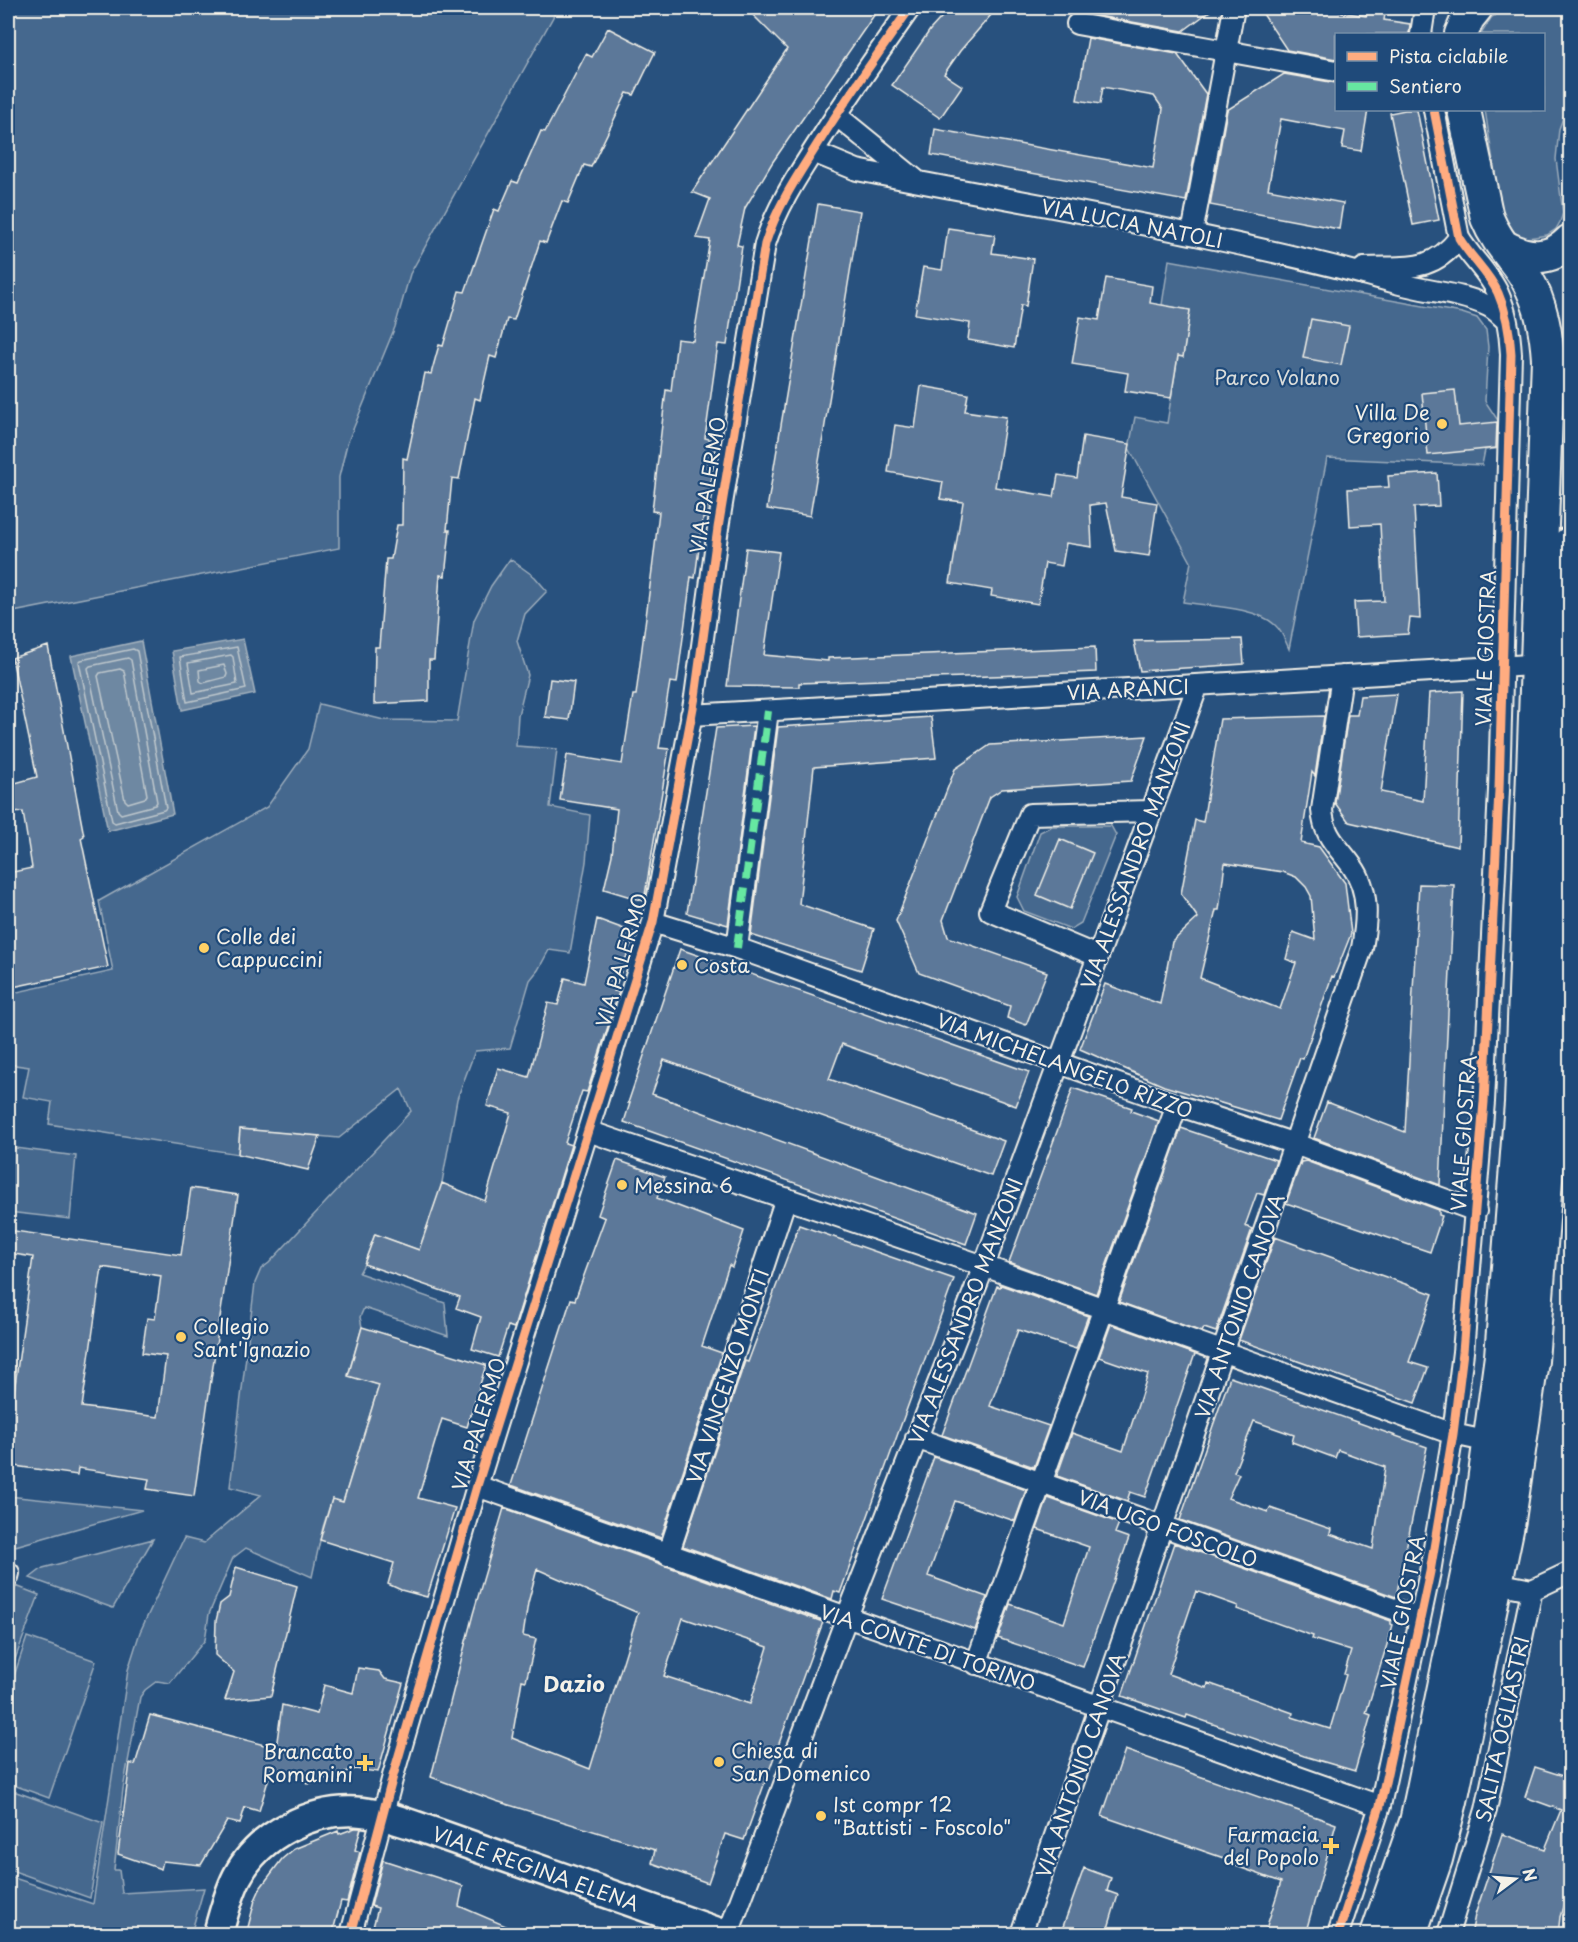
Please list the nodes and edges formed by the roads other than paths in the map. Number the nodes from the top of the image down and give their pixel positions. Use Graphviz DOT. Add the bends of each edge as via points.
graph roads {
  1 [pos="910,8"];
  2 [pos="1233,8"];
  3 [pos="1425,8"];
  4 [pos="1476,8"];
  5 [pos="1077,24"];
  6 [pos="1421,33"];
  7 [pos="1461,33"];
  8 [pos="1226,51"];
  9 [pos="1335,71"];
  10 [pos="1434,111"];
  11 [pos="1464,111"];
  12 [pos="836,115"];
  13 [pos="1440,134"];
  14 [pos="813,152"];
  15 [pos="1472,153"];
  16 [pos="918,182"];
  17 [pos="1192,234"];
  18 [pos="1459,238"];
  19 [pos="1570,241"];
  20 [pos="1503,246"];
  21 [pos="1345,268"];
  22 [pos="1506,320"];
  23 [pos="1570,543"];
  24 [pos="1558,664"];
  25 [pos="1503,666"];
  26 [pos="1342,676"];
  27 [pos="1198,685"];
  28 [pos="768,711"];
  29 [pos="691,715"];
  30 [pos="1151,811"];
  31 [pos="653,922"];
  32 [pos="737,948"];
  33 [pos="1098,956"];
  34 [pos="1058,1063"];
  35 [pos="1177,1105"];
  36 [pos="588,1131"];
  37 [pos="1560,1134"];
  38 [pos="1295,1144"];
  39 [pos="786,1198"];
  40 [pos="1476,1211"];
  41 [pos="984,1266"];
  42 [pos="1104,1308"];
  43 [pos="1223,1351"];
  44 [pos="1453,1434"];
  45 [pos="916,1438"];
  46 [pos="1490,1442"];
  47 [pos="1041,1483"];
  48 [pos="477,1486"];
  49 [pos="1163,1526"];
  50 [pos="668,1555"];
  51 [pos="1570,1572"];
  52 [pos="1496,1583"];
  53 [pos="1532,1590"];
  54 [pos="846,1618"];
  55 [pos="1419,1618"];
  56 [pos="976,1664"];
  57 [pos="1100,1707"];
  58 [pos="1380,1806"];
  59 [pos="382,1816"];
  60 [pos="218,1935"];
  61 [pos="351,1935"];
  62 [pos="723,1935"];
  63 [pos="728,1935"];
  64 [pos="1021,1935"];
  65 [pos="1338,1935"];
  66 [pos="1377,1935"];
  67 [pos="1410,1935"];
  68 [pos="1448,1935"];
  1 -- 12 [label="street, VIA PALERMO"];
  2 -- 8 [label="street"];
  3 -- 6 [label="street"];
  4 -- 7 [label="main road"];
  5 -- 8 [label="street"];
  8 -- 9 [label="street"];
  8 -- 17 [label="street"];
  10 -- 13 [label="street"];
  11 -- 15 [label="main road"];
  12 -- 14 [label="street, VIA PALERMO"];
  12 -- 16 [label="street"];
  13 -- 15 [label="street"];
  13 -- 18 [label="street"];
  14 -- 16 [label="street, VIA LUCIA NATOLI" via="857,170"];
  14 -- 29 [label="street, VIA PALERMO" via="772,223 760,264"];
  15 -- 20 [label="main road" via="1486,218"];
  16 -- 17 [label="street, VIA LUCIA NATOLI"];
  17 -- 21 [label="street, VIA LUCIA NATOLI"];
  18 -- 21 [label="street" via="1449,252 1421,266"];
  18 -- 22 [label="street, VIALE GIOSTRA" via="1498,293"];
  19 -- 20 [label="main road" via="1544,257 1515,253"];
  20 -- 24 [label="main road" via="1530,284 1547,337"];
  21 -- 22 [label="street" via="1471,299"];
  22 -- 25 [label="street, VIALE GIOSTRA" via="1511,354"];
  23 -- 24 [label="main road"];
  24 -- 25 [label="street, VIA ARANCI"];
  24 -- 37 [label="main road" via="1553,1080"];
  24 -- 46 [label="main road" via="1501,1356"];
  25 -- 26 [label="street, VIA ARANCI"];
  25 -- 40 [label="street, VIALE GIOSTRA"];
  26 -- 27 [label="street, VIA ARANCI"];
  26 -- 38 [label="street, VIA ANTONIO CANOVA" via="1323,824 1363,888 1366,926 1362,948"];
  27 -- 28 [label="street, VIA ARANCI"];
  27 -- 30 [label="street, VIA ALESSANDRO MANZONI"];
  28 -- 29 [label="street, VIA ARANCI"];
  28 -- 32 [label="street"];
  29 -- 31 [label="street, VIA PALERMO"];
  30 -- 33 [label="street, VIA ALESSANDRO MANZONI"];
  30 -- 33 [label="street" via="1030,814 990,911"];
  31 -- 32 [label="street, VIA MICHELANGELO RIZZO"];
  31 -- 36 [label="street, VIA PALERMO"];
  32 -- 34 [label="street, VIA MICHELANGELO RIZZO"];
  33 -- 34 [label="street, VIA ALESSANDRO MANZONI"];
  34 -- 35 [label="street, VIA MICHELANGELO RIZZO"];
  34 -- 41 [label="street, VIA ALESSANDRO MANZONI"];
  35 -- 38 [label="street, VIA MICHELANGELO RIZZO"];
  35 -- 42 [label="street"];
  36 -- 39 [label="street"];
  36 -- 48 [label="street, VIA PALERMO"];
  37 -- 52 [label="main road" via="1532,1361"];
  38 -- 40 [label="street, VIA MICHELANGELO RIZZO"];
  38 -- 43 [label="street, VIA ANTONIO CANOVA"];
  39 -- 41 [label="street"];
  39 -- 50 [label="street, VIA VINCENZO MONTI"];
  40 -- 44 [label="street, VIALE GIOSTRA"];
  41 -- 42 [label="street"];
  41 -- 45 [label="street, VIA ALESSANDRO MANZONI"];
  42 -- 43 [label="street"];
  42 -- 47 [label="street"];
  43 -- 44 [label="street"];
  43 -- 49 [label="street, VIA ANTONIO CANOVA"];
  44 -- 46 [label="street"];
  44 -- 55 [label="street, VIALE GIOSTRA"];
  45 -- 47 [label="street, VIA UGO FOSCOLO"];
  45 -- 54 [label="street, VIA ALESSANDRO MANZONI"];
  46 -- 66 [label="main road" via="1480,1511 1416,1822"];
  47 -- 49 [label="street, VIA UGO FOSCOLO"];
  47 -- 56 [label="street"];
  48 -- 50 [label="street, VIA CONTE DI TORINO"];
  48 -- 59 [label="street, VIA PALERMO"];
  49 -- 55 [label="street, VIA UGO FOSCOLO"];
  49 -- 57 [label="street, VIA ANTONIO CANOVA"];
  50 -- 54 [label="street, VIA CONTE DI TORINO"];
  51 -- 53 [label="street"];
  52 -- 53 [label="street"];
  52 -- 67 [label="main road" via="1444,1831"];
  53 -- 68 [label="street, SALITA OGLIASTRI" via="1486,1810"];
  54 -- 56 [label="street, VIA CONTE DI TORINO"];
  54 -- 63 [label="street, VIA ALESSANDRO MANZONI"];
  55 -- 58 [label="street, VIALE GIOSTRA"];
  56 -- 57 [label="street, VIA CONTE DI TORINO"];
  57 -- 58 [label="street, VIA CONTE DI TORINO"];
  57 -- 64 [label="street, VIA ANTONIO CANOVA"];
  58 -- 65 [label="street, VIALE GIOSTRA"];
  59 -- 60 [label="main road, VIALE REGINA ELENA" via="331,1814 277,1833 256,1851 238,1876"];
  59 -- 61 [label="street, VIA PALERMO"];
  59 -- 62 [label="main road, VIALE REGINA ELENA"];
}
